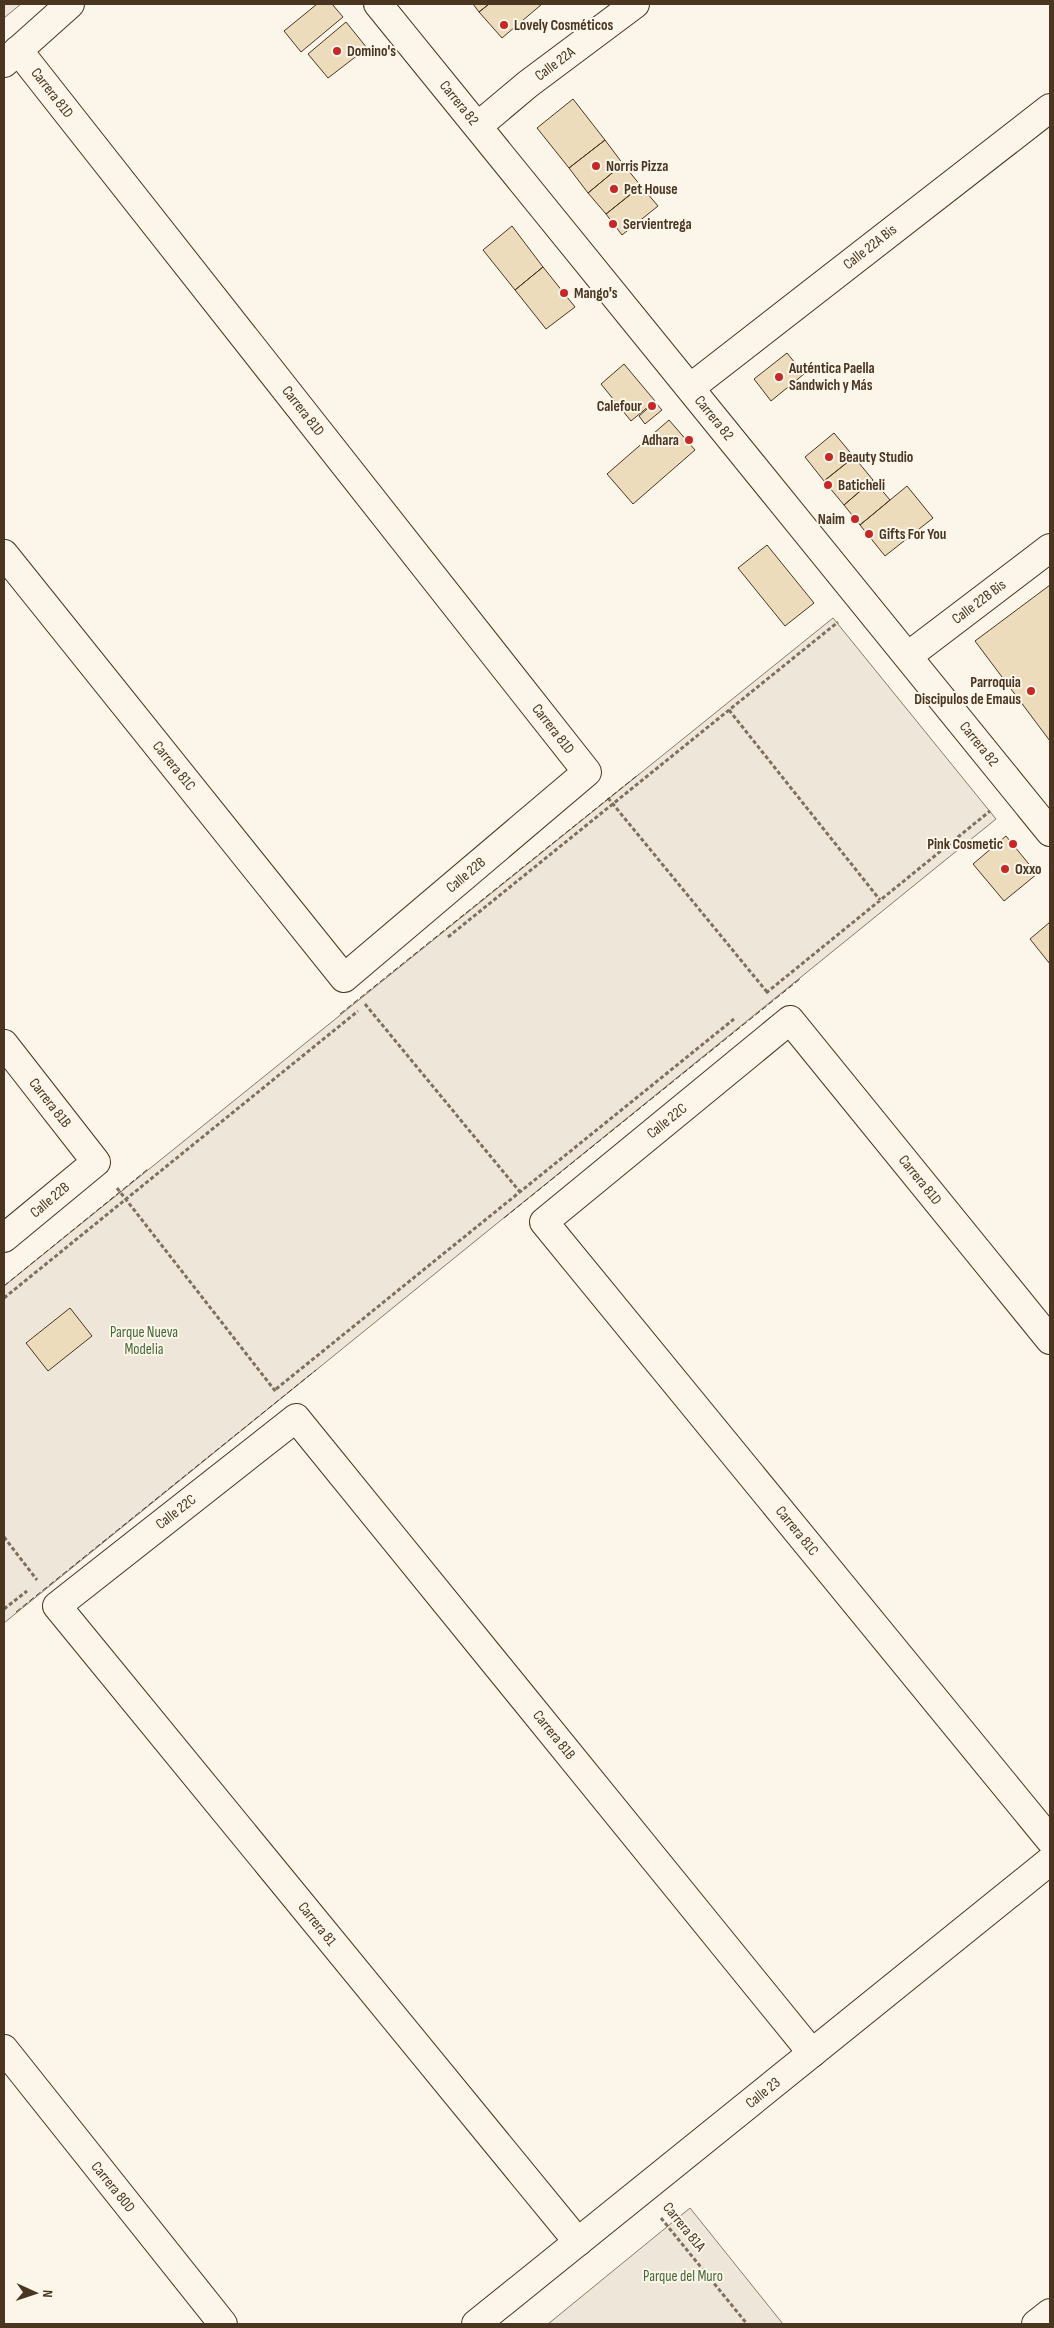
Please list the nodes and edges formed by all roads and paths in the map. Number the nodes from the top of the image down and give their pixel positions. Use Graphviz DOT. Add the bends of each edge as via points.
graph roads {
  1 [pos="70,4"];
  2 [pos="378,4"];
  3 [pos="635,4"];
  4 [pos="11,56"];
  5 [pos="1050,108"];
  6 [pos="478,126"];
  7 [pos="690,388"];
  8 [pos="1050,548"];
  9 [pos="4,554"];
  10 [pos="908,656"];
  11 [pos="729,710"];
  12 [pos="587,772"];
  13 [pos="990,811"];
  14 [pos="1050,832"];
  15 [pos="880,900"];
  16 [pos="344,978"];
  17 [pos="767,992"];
  18 [pos="759,998"];
  19 [pos="736,1017"];
  20 [pos="790,1020"];
  21 [pos="4,1044"];
  22 [pos="96,1162"];
  23 [pos="519,1192"];
  24 [pos="544,1222"];
  25 [pos="4,1238"];
  26 [pos="1050,1340"];
  27 [pos="274,1390"];
  28 [pos="266,1396"];
  29 [pos="296,1418"];
  30 [pos="4,1537"];
  31 [pos="46,1575"];
  32 [pos="38,1581"];
  33 [pos="57,1606"];
  34 [pos="4,1609"];
  35 [pos="1050,1840"];
  36 [pos="1050,1861"];
  37 [pos="4,2049"];
  38 [pos="812,2053"];
  39 [pos="640,2191"];
  40 [pos="578,2242"];
  41 [pos="1050,2313"];
  42 [pos="223,2324"];
  43 [pos="476,2324"];
  44 [pos="747,2324"];
  45 [pos="1036,2324"];
  1 -- 4 [label="street"];
  2 -- 6 [label="street, Carrera 82"];
  3 -- 6 [label="street, Calle 22A"];
  4 -- 12 [label="street, Carrera 81D"];
  5 -- 7 [label="street, Calle 22A Bis"];
  6 -- 7 [label="street, Carrera 82"];
  7 -- 10 [label="street, Carrera 82"];
  8 -- 10 [label="street, Calle 22B Bis"];
  9 -- 16 [label="street, Carrera 81C"];
  10 -- 14 [label="street, Carrera 82"];
  11 -- 15 [label="path"];
  12 -- 16 [label="street, Calle 22B"];
  12 -- 17 [label="path"];
  13 -- 15 [label="path"];
  15 -- 17 [label="path"];
  16 -- 23 [label="path"];
  17 -- 18 [label="path"];
  17 -- 20 [label="path"];
  19 -- 23 [label="path"];
  20 -- 24 [label="street, Calle 22C"];
  20 -- 26 [label="street, Carrera 81D"];
  21 -- 22 [label="street, Carrera 81B"];
  22 -- 25 [label="street, Calle 22B"];
  22 -- 27 [label="path"];
  23 -- 24 [label="path"];
  23 -- 27 [label="path"];
  24 -- 35 [label="street, Carrera 81C"];
  27 -- 28 [label="path"];
  27 -- 29 [label="path"];
  29 -- 33 [label="street, Calle 22C"];
  29 -- 38 [label="street, Carrera 81B"];
  30 -- 32 [label="path"];
  31 -- 32 [label="path"];
  32 -- 33 [label="path"];
  32 -- 34 [label="path"];
  33 -- 40 [label="street, Carrera 81"];
  36 -- 38 [label="street, Calle 23"];
  37 -- 42 [label="street, Carrera 80D"];
  38 -- 39 [label="street, Calle 23"];
  39 -- 40 [label="street, Calle 23"];
  39 -- 44 [label="path, Carrera 81A"];
  40 -- 43 [label="street, Calle 23"];
  41 -- 45 [label="street"];
}
